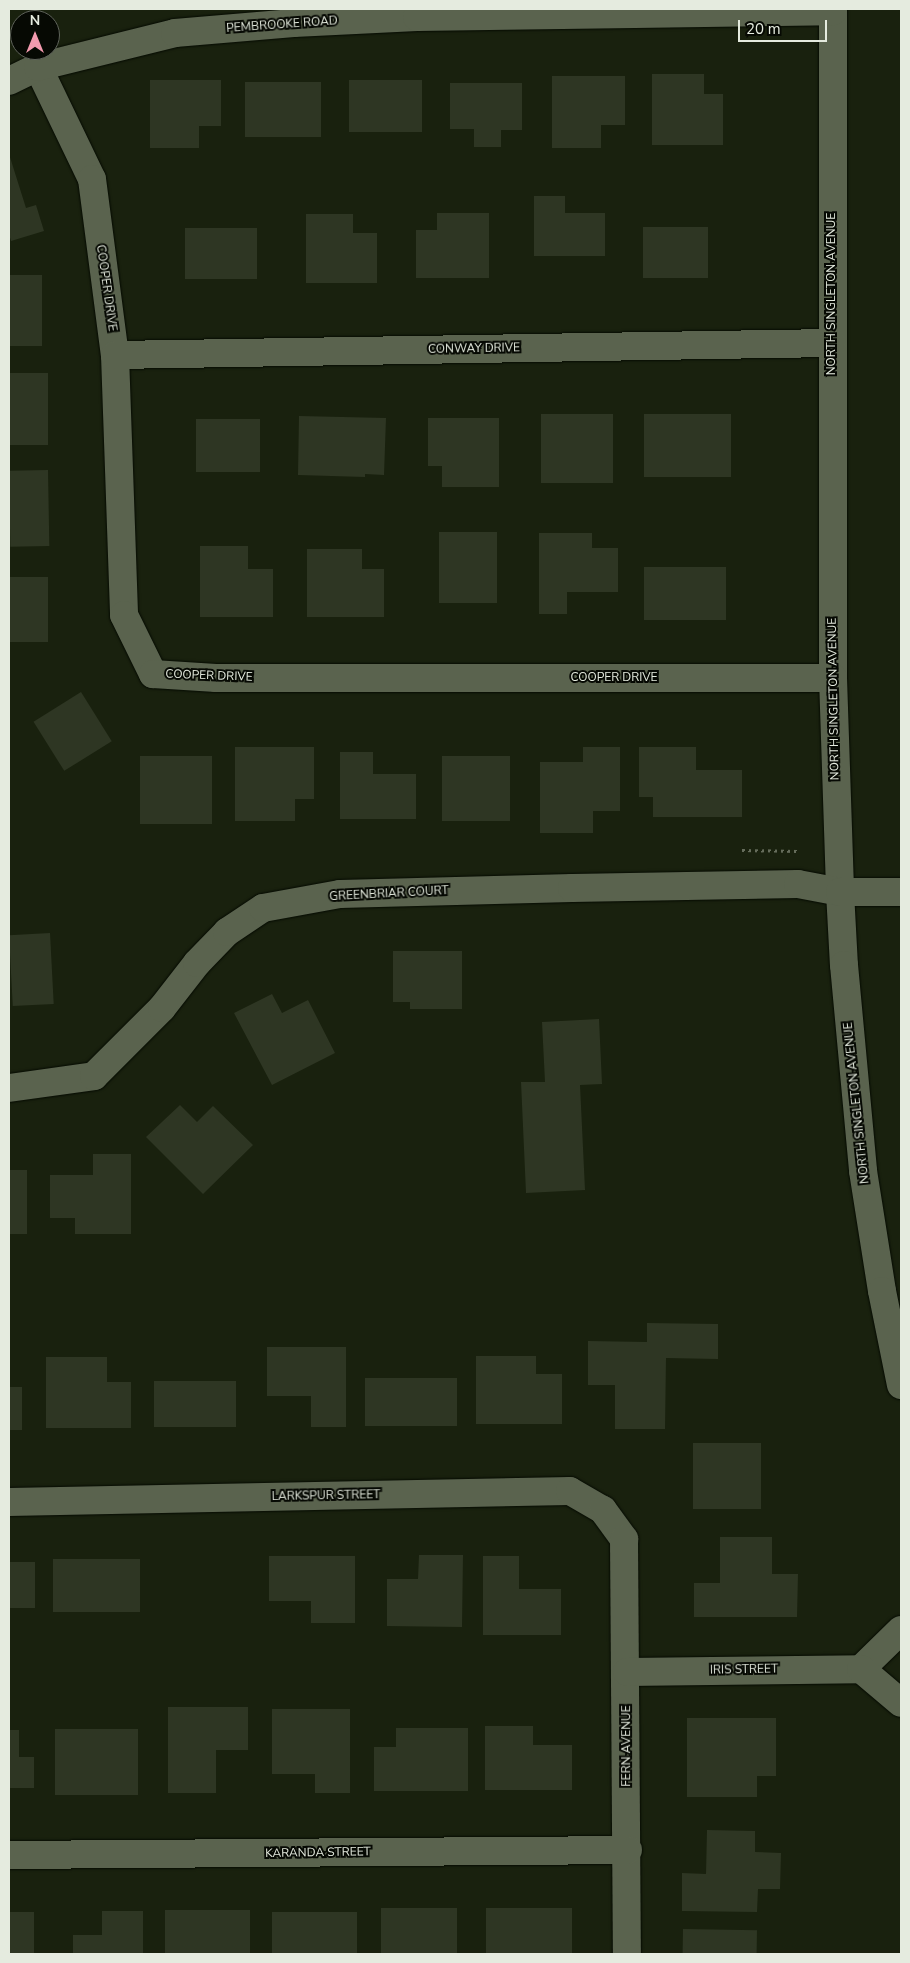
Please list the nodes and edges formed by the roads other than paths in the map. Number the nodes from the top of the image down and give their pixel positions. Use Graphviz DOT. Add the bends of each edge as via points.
graph roads {
  1 [pos="833,10"];
  2 [pos="417,13"];
  3 [pos="38,67"];
  4 [pos="9,81"];
  5 [pos="832,342"];
  6 [pos="115,355"];
  7 [pos="833,678"];
  8 [pos="840,892"];
  9 [pos="901,892"];
  10 [pos="9,1088"];
  11 [pos="901,1385"];
  12 [pos="9,1502"];
  13 [pos="624,1539"];
  14 [pos="901,1630"];
  15 [pos="861,1669"];
  16 [pos="627,1672"];
  17 [pos="901,1703"];
  18 [pos="628,1850"];
  19 [pos="9,1855"];
  20 [pos="627,1954"];
  1 -- 2 [label="street, PEMBROOKE ROAD"];
  1 -- 5 [label="street, NORTH SINGLETON AVENUE"];
  2 -- 3 [label="street, PEMBROOKE ROAD" via="174,33"];
  3 -- 4 [label="street, PEMBROOKE ROAD"];
  3 -- 6 [label="street, COOPER DRIVE" via="92,179"];
  5 -- 6 [label="street, CONWAY DRIVE"];
  5 -- 7 [label="street, NORTH SINGLETON AVENUE"];
  6 -- 7 [label="street, COOPER DRIVE" via="124,615 152,674 216,678"];
  7 -- 8 [label="street, NORTH SINGLETON AVENUE"];
  8 -- 9 [label="street, GREENBRIAR COURT"];
  8 -- 10 [label="street, GREENBRIAR COURT" via="798,884 340,894 263,908 227,932 197,963 162,1008 94,1076"];
  8 -- 11 [label="street, NORTH SINGLETON AVENUE" via="863,1171"];
  12 -- 13 [label="street, LARKSPUR STREET" via="570,1491 603,1510"];
  13 -- 16 [label="street, FERN AVENUE"];
  14 -- 15 [label="street"];
  15 -- 16 [label="street, IRIS STREET"];
  15 -- 17 [label="street"];
  16 -- 18 [label="street, FERN AVENUE"];
  18 -- 19 [label="street, KARANDA STREET"];
  18 -- 20 [label="street, FERN AVENUE"];
}
